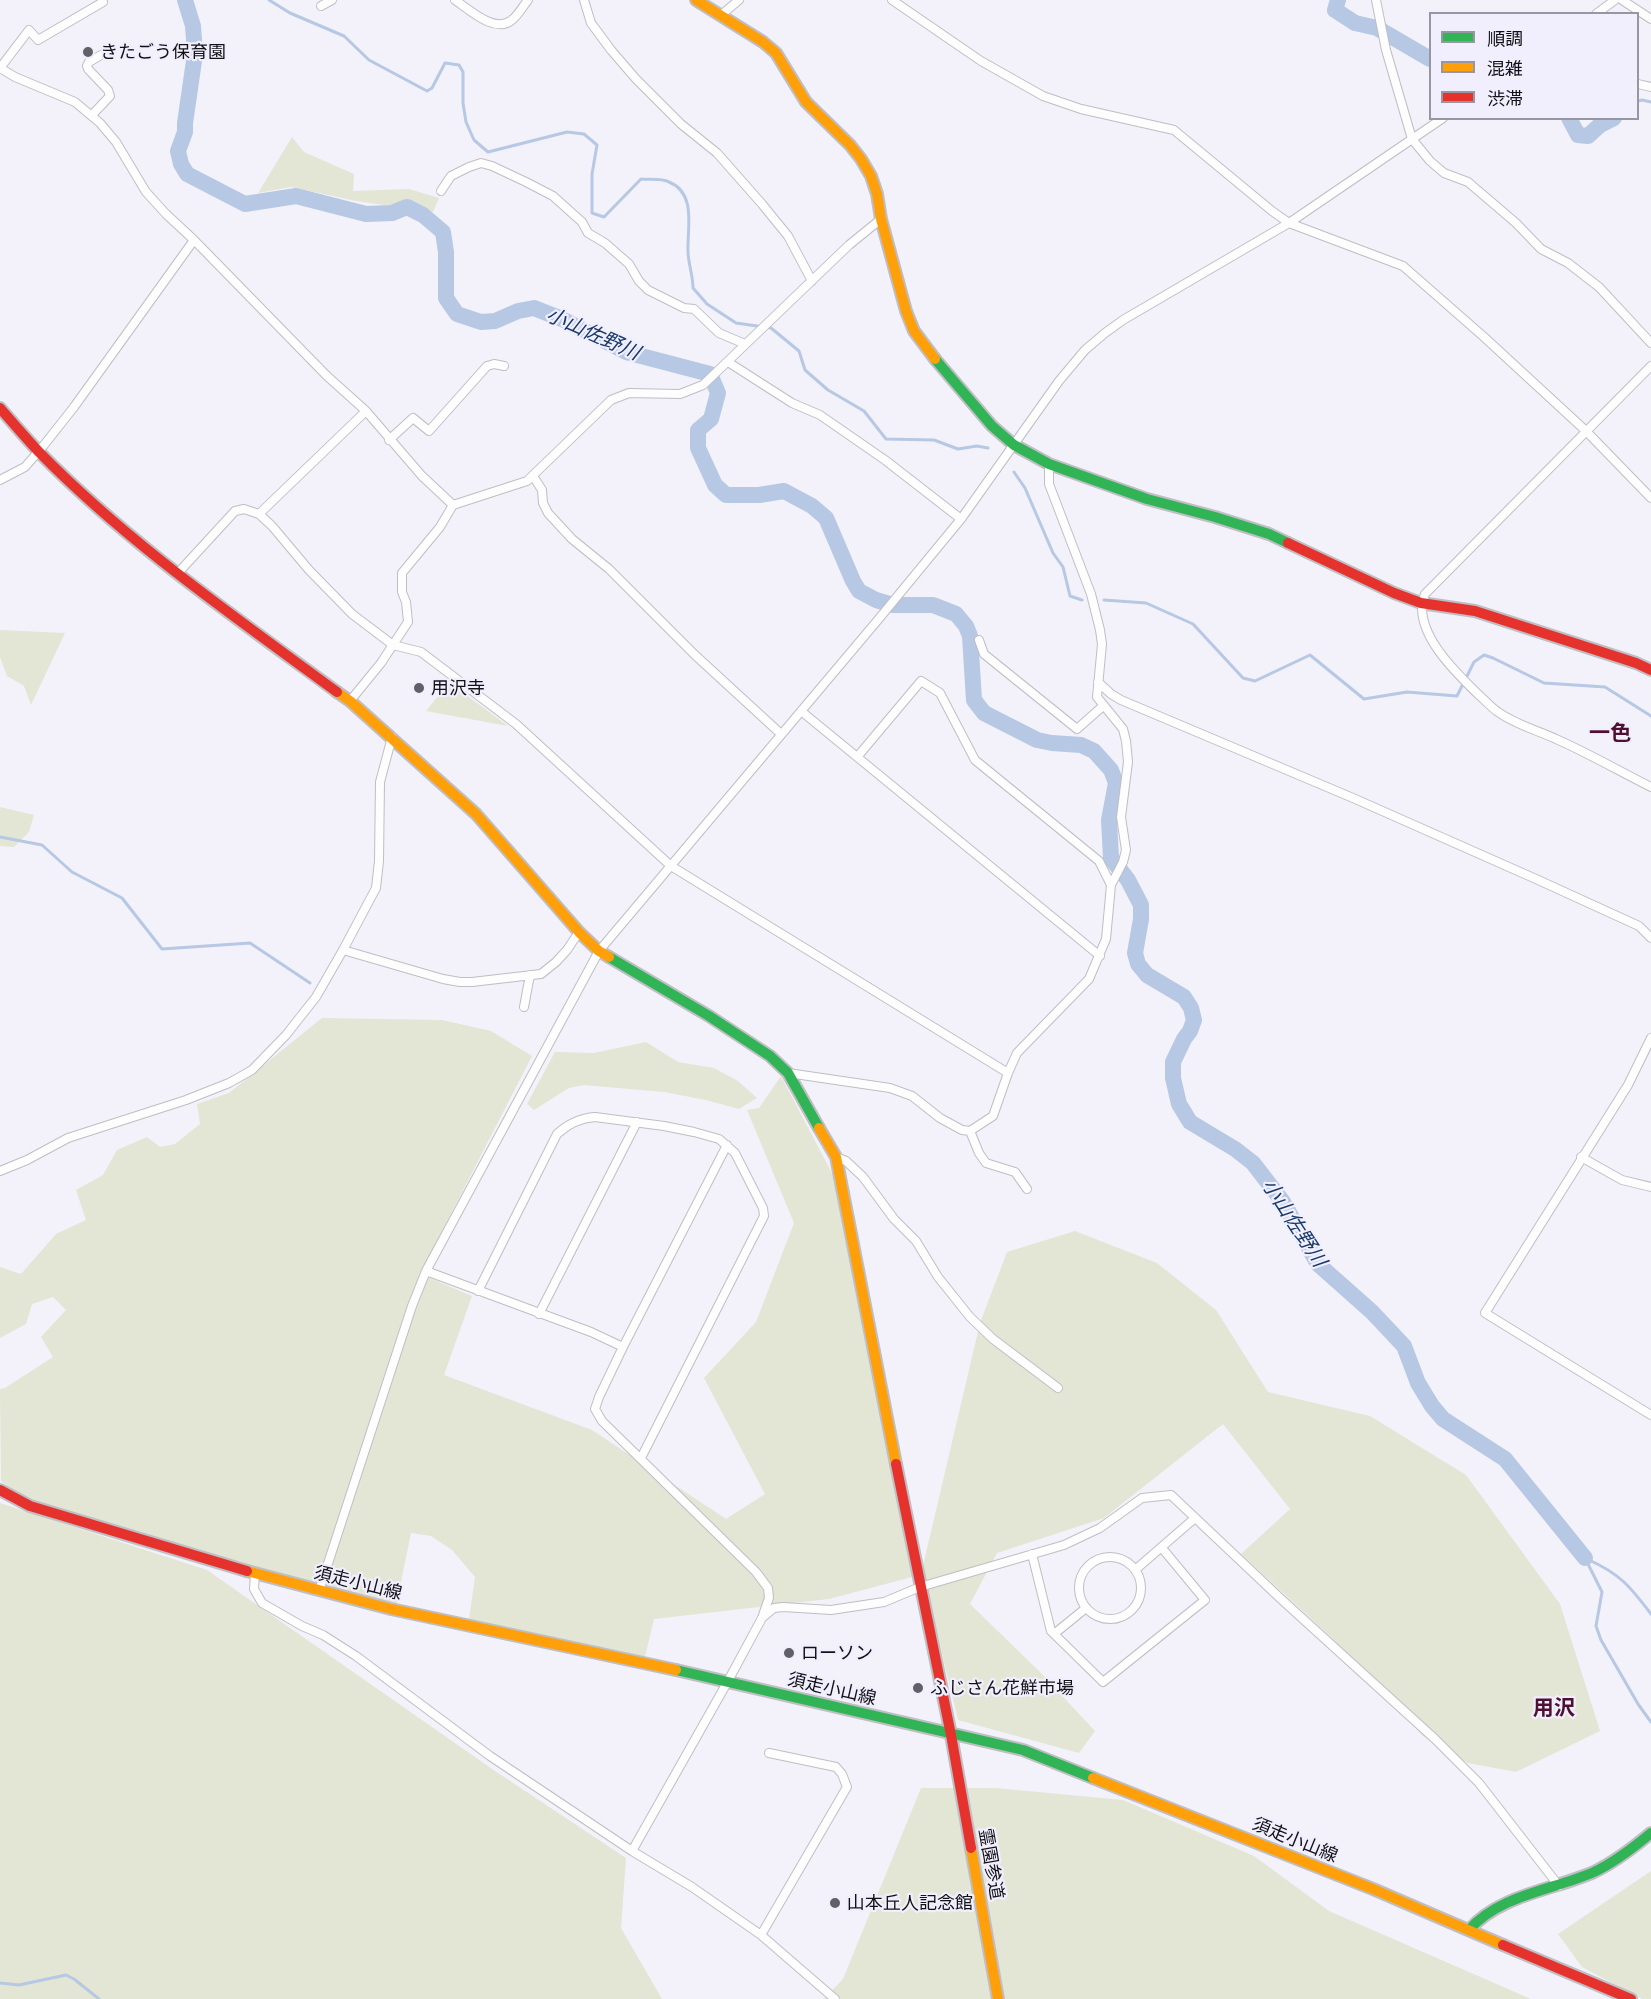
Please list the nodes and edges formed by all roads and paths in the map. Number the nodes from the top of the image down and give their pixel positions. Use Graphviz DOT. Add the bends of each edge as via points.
graph roads {
  1 [pos="332,0"];
  2 [pos="455,0"];
  3 [pos="528,0"];
  4 [pos="584,0"];
  5 [pos="696,0"];
  6 [pos="739,0"];
  7 [pos="892,0"];
  8 [pos="1376,0"];
  9 [pos="1615,0"];
  10 [pos="1622,0"];
  11 [pos="103,2"];
  12 [pos="321,6"];
  13 [pos="1599,12"];
  14 [pos="720,16"];
  15 [pos="1648,17"];
  16 [pos="101,55"];
  17 [pos="0,68"];
  18 [pos="92,115"];
  19 [pos="1440,120"];
  20 [pos="1412,139"];
  21 [pos="441,191"];
  22 [pos="881,219"];
  23 [pos="1289,223"];
  24 [pos="194,240"];
  25 [pos="812,281"];
  26 [pos="1651,343"];
  27 [pos="745,344"];
  28 [pos="728,362"];
  29 [pos="504,366"];
  30 [pos="1651,366"];
  31 [pos="0,408"];
  32 [pos="366,411"];
  33 [pos="1586,431"];
  34 [pos="389,440"];
  35 [pos="1014,445"];
  36 [pos="39,452"];
  37 [pos="1049,464"];
  38 [pos="533,476"];
  39 [pos="0,480"];
  40 [pos="1651,498"];
  41 [pos="453,505"];
  42 [pos="259,514"];
  43 [pos="961,519"];
  44 [pos="178,573"];
  45 [pos="1421,603"];
  46 [pos="979,640"];
  47 [pos="393,645"];
  48 [pos="1651,670"];
  49 [pos="1098,682"];
  50 [pos="350,701"];
  51 [pos="1103,706"];
  52 [pos="801,711"];
  53 [pos="781,734"];
  54 [pos="392,737"];
  55 [pos="858,756"];
  56 [pos="1651,787"];
  57 [pos="671,866"];
  58 [pos="1113,882"];
  59 [pos="579,932"];
  60 [pos="1651,938"];
  61 [pos="344,950"];
  62 [pos="599,951"];
  63 [pos="1100,956"];
  64 [pos="530,975"];
  65 [pos="524,1007"];
  66 [pos="1651,1038"];
  67 [pos="788,1073"];
  68 [pos="1008,1073"];
  69 [pos="637,1122"];
  70 [pos="969,1131"];
  71 [pos="728,1145"];
  72 [pos="836,1157"];
  73 [pos="1581,1157"];
  74 [pos="0,1171"];
  75 [pos="1651,1187"];
  76 [pos="1027,1189"];
  77 [pos="426,1271"];
  78 [pos="478,1291"];
  79 [pos="539,1314"];
  80 [pos="623,1347"];
  81 [pos="1058,1388"];
  82 [pos="1651,1415"];
  83 [pos="641,1458"];
  84 [pos="0,1490"];
  85 [pos="1195,1518"];
  86 [pos="1162,1548"];
  87 [pos="1032,1554"];
  88 [pos="1135,1570"];
  89 [pos="255,1573"];
  90 [pos="920,1587"];
  91 [pos="320,1591"];
  92 [pos="1086,1608"];
  93 [pos="762,1618"];
  94 [pos="1054,1634"];
  95 [pos="728,1682"];
  96 [pos="951,1735"];
  97 [pos="769,1753"];
  98 [pos="1651,1833"];
  99 [pos="632,1851"];
  100 [pos="1559,1886"];
  101 [pos="1469,1930"];
  102 [pos="761,1935"];
  103 [pos="835,1999"];
  104 [pos="998,1999"];
  105 [pos="1631,1999"];
  1 -- 12 [label="street"];
  2 -- 3 [label="street" via="487,22 503,25"];
  4 -- 25 [label="street" via="591,23 611,50 681,124 717,153 762,204 788,236"];
  5 -- 14 [label="street"];
  6 -- 14 [label="street"];
  7 -- 23 [label="street" via="981,61 1043,96 1081,109 1174,130"];
  8 -- 20 [label="street"];
  9 -- 13 [label="street"];
  10 -- 15 [label="street"];
  11 -- 17 [label="street" via="38,40 29,30"];
  14 -- 22 [label="street" via="776,53 806,102 856,152 871,176"];
  16 -- 18 [label="street" via="87,66 110,96"];
  17 -- 18 [label="street" via="75,102"];
  18 -- 24 [label="street" via="116,142 146,192"];
  19 -- 20 [label="street"];
  20 -- 23 [label="street"];
  20 -- 26 [label="street" via="1444,173 1468,182 1541,249 1599,286"];
  21 -- 27 [label="street" via="451,176 481,163 526,182 553,196 582,222 588,233 629,264 648,290 694,309 718,333"];
  22 -- 25 [label="street"];
  22 -- 35 [label="street" via="914,331 992,426"];
  23 -- 33 [label="street" via="1402,266"];
  23 -- 35 [label="street" via="1105,333 1059,381"];
  24 -- 32 [label="street"];
  24 -- 36 [label="street"];
  25 -- 27 [label="street"];
  27 -- 28 [label="street"];
  28 -- 38 [label="street" via="703,385 680,394 629,393 611,400"];
  28 -- 43 [label="street" via="792,403 820,415"];
  29 -- 34 [label="street" via="487,366 429,431 413,418"];
  30 -- 33 [label="street"];
  31 -- 36 [label="street, 霊園参道"];
  32 -- 34 [label="street"];
  32 -- 42 [label="street"];
  33 -- 40 [label="street"];
  33 -- 45 [label="street" via="1425,594"];
  34 -- 41 [label="street"];
  35 -- 37 [label="street"];
  35 -- 43 [label="street"];
  36 -- 39 [label="street" via="25,467"];
  36 -- 44 [label="street, 霊園参道" via="98,508"];
  37 -- 45 [label="street" via="1147,499 1269,534"];
  37 -- 49 [label="street" via="1049,484 1087,583 1100,630"];
  38 -- 41 [label="street"];
  38 -- 53 [label="street" via="542,490 548,513 572,539 609,569"];
  41 -- 47 [label="street" via="402,573 408,622"];
  42 -- 44 [label="street" via="244,509 235,511"];
  42 -- 47 [label="street" via="352,614"];
  43 -- 52 [label="street"];
  44 -- 50 [label="street, 霊園参道"];
  45 -- 48 [label="street" via="1475,611"];
  45 -- 56 [label="street" via="1426,629 1439,651 1496,711"];
  46 -- 51 [label="street" via="984,654 1077,729"];
  47 -- 50 [label="street"];
  47 -- 57 [label="street" via="422,652 516,724"];
  49 -- 51 [label="street" via="1097,697"];
  49 -- 60 [label="street" via="1121,700 1536,879 1639,926"];
  50 -- 54 [label="street, 霊園参道"];
  51 -- 58 [label="street" via="1123,729 1128,762 1121,817 1126,850"];
  52 -- 53 [label="street"];
  52 -- 55 [label="street"];
  53 -- 57 [label="street"];
  54 -- 59 [label="street, 霊園参道" via="476,814"];
  54 -- 61 [label="street" via="380,782 376,888"];
  55 -- 58 [label="street" via="921,681 940,693 975,760 1099,861"];
  55 -- 63 [label="street"];
  57 -- 62 [label="street"];
  57 -- 68 [label="street"];
  58 -- 63 [label="street"];
  59 -- 62 [label="street, 霊園参道"];
  59 -- 64 [label="street" via="556,962 541,974"];
  61 -- 64 [label="street" via="460,982"];
  61 -- 74 [label="street" via="305,1012 252,1070 186,1100 68,1138"];
  62 -- 67 [label="street, 霊園参道" via="759,1048"];
  62 -- 77 [label="street"];
  63 -- 68 [label="street" via="1089,979 1017,1053"];
  64 -- 65 [label="street"];
  66 -- 73 [label="street" via="1628,1084"];
  67 -- 70 [label="street" via="890,1088 912,1096 940,1118"];
  67 -- 72 [label="street, 霊園参道"];
  68 -- 70 [label="street" via="993,1116"];
  69 -- 71 [label="street" via="694,1132"];
  69 -- 78 [label="street" via="584,1118 557,1134"];
  69 -- 79 [label="street"];
  70 -- 76 [label="street" via="986,1163 1015,1172"];
  71 -- 80 [label="street"];
  71 -- 83 [label="street" via="744,1169 764,1216"];
  72 -- 81 [label="street" via="863,1177 916,1241 970,1317"];
  72 -- 90 [label="street, 霊園参道"];
  73 -- 75 [label="street" via="1622,1180"];
  73 -- 82 [label="street" via="1485,1313"];
  77 -- 78 [label="street"];
  77 -- 91 [label="street"];
  78 -- 79 [label="street"];
  79 -- 80 [label="street"];
  80 -- 83 [label="street" via="595,1409 602,1421"];
  83 -- 93 [label="street" via="764,1581 769,1598"];
  84 -- 89 [label="street, 須走小山線" via="30,1506"];
  85 -- 86 [label="street"];
  85 -- 87 [label="street" via="1171,1495 1142,1498 1100,1528 1064,1545"];
  85 -- 100 [label="street" via="1479,1783"];
  86 -- 88 [label="street"];
  86 -- 94 [label="street" via="1205,1600 1112,1675 1103,1682"];
  87 -- 90 [label="street"];
  87 -- 94 [label="street"];
  88 -- 92 [label="street" via="1141,1589 1133,1609 1115,1619 1094,1615"];
  88 -- 92 [label="street" via="1119,1558 1099,1559 1090,1564 1079,1590"];
  89 -- 91 [label="street, 須走小山線"];
  89 -- 99 [label="street" via="254,1589 262,1602 356,1656 490,1756"];
  90 -- 93 [label="street" via="884,1602 831,1610 774,1608"];
  90 -- 96 [label="street, 霊園参道"];
  91 -- 95 [label="street, 須走小山線"];
  92 -- 94 [label="street"];
  93 -- 95 [label="street"];
  95 -- 96 [label="street, 須走小山線"];
  95 -- 99 [label="street"];
  96 -- 101 [label="street, 須走小山線" via="1023,1750 1062,1764"];
  96 -- 104 [label="street, 霊園参道"];
  97 -- 102 [label="street" via="836,1767 847,1787"];
  98 -- 100 [label="street" via="1610,1863"];
  99 -- 102 [label="street"];
  100 -- 101 [label="street" via="1490,1911 1475,1920"];
  101 -- 105 [label="street, 須走小山線"];
  102 -- 103 [label="street"];
}
